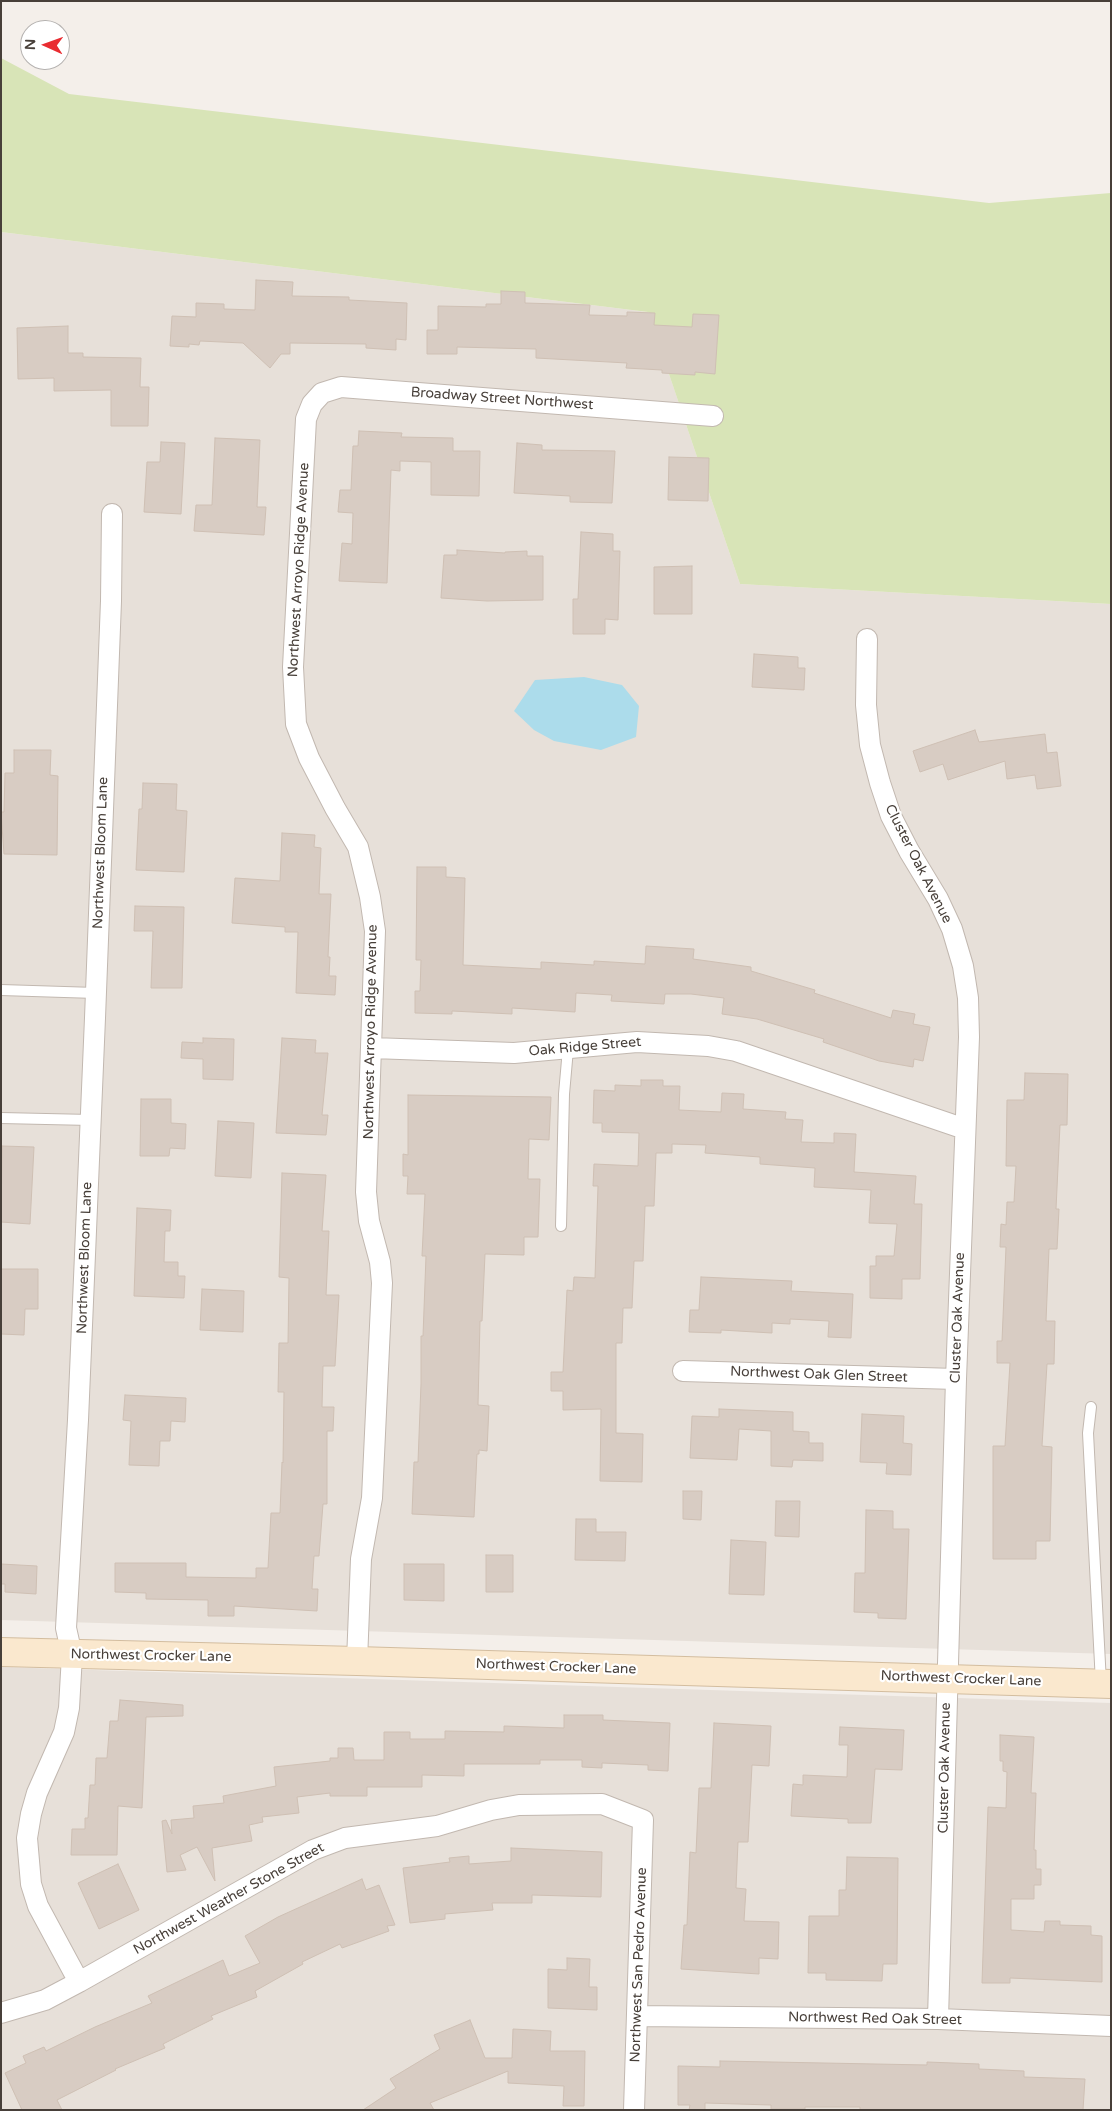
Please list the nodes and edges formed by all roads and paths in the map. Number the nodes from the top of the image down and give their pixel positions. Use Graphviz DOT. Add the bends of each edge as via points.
graph roads {
  1 [pos="713,416"];
  2 [pos="306,419"];
  3 [pos="112,514"];
  4 [pos="867,639"];
  5 [pos="1,990"];
  6 [pos="96,993"];
  7 [pos="372,1048"];
  8 [pos="568,1049"];
  9 [pos="1,1118"];
  10 [pos="90,1120"];
  11 [pos="965,1128"];
  12 [pos="561,1226"];
  13 [pos="683,1370"];
  14 [pos="956,1379"];
  15 [pos="1091,1407"];
  16 [pos="1,1652"];
  17 [pos="72,1655"];
  18 [pos="357,1660"];
  19 [pos="947,1679"];
  20 [pos="1106,1684"];
  21 [pos="642,1820"];
  22 [pos="79,1982"];
  23 [pos="1,2013"];
  24 [pos="638,2016"];
  25 [pos="938,2019"];
  26 [pos="1111,2026"];
  27 [pos="634,2110"];
  1 -- 2 [label="street, Broadway Street Northwest" via="341,387 322,393 312,404"];
  2 -- 7 [label="street, Northwest Arroyo Ridge Avenue" via="292,668 296,724 309,758 358,846 375,931"];
  3 -- 6 [label="street, Northwest Bloom Lane"];
  4 -- 11 [label="street, Cluster Oak Avenue" via="866,705 870,745 880,783 891,816 952,929 963,966 969,1037"];
  5 -- 6 [label="lane"];
  6 -- 10 [label="street, Northwest Bloom Lane"];
  7 -- 8 [label="street, Oak Ridge Street" via="514,1053"];
  7 -- 18 [label="street, Northwest Arroyo Ridge Avenue" via="366,1192 382,1283 372,1498 361,1559"];
  8 -- 11 [label="street, Oak Ridge Street" via="637,1042 736,1051"];
  8 -- 12 [label="lane"];
  9 -- 10 [label="lane"];
  10 -- 17 [label="street, Northwest Bloom Lane" via="66,1628"];
  11 -- 14 [label="street, Cluster Oak Avenue"];
  13 -- 14 [label="street, Northwest Oak Glen Street"];
  14 -- 19 [label="street, Cluster Oak Avenue"];
  15 -- 20 [label="lane" via="1088,1433"];
  16 -- 17 [label="street, Northwest Crocker Lane"];
  17 -- 18 [label="street, Northwest Crocker Lane"];
  17 -- 22 [label="street, Northwest Bloom Lane" via="64,1732 37,1793 27,1838 31,1884 38,1906"];
  18 -- 19 [label="street, Northwest Crocker Lane"];
  19 -- 20 [label="street, Northwest Crocker Lane"];
  19 -- 25 [label="street, Cluster Oak Avenue"];
  21 -- 22 [label="street, Northwest Weather Stone Street" via="602,1804 519,1805 437,1826 345,1838 313,1850"];
  21 -- 24 [label="street, Northwest San Pedro Avenue"];
  22 -- 23 [label="street, Northwest Weather Stone Street" via="45,2000"];
  24 -- 25 [label="street, Northwest Red Oak Street"];
  24 -- 27 [label="street, Northwest San Pedro Avenue"];
  25 -- 26 [label="street, Northwest Red Oak Street"];
}
